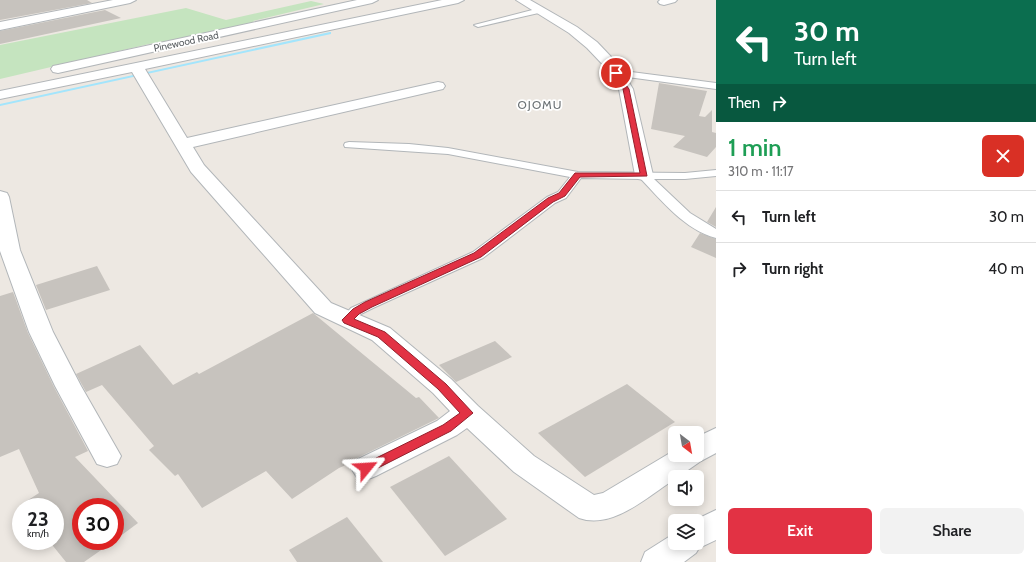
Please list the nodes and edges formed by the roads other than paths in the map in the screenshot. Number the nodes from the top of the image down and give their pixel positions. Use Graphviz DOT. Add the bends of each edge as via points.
graph roads {
  1 [pos="130,0"];
  2 [pos="372,0"];
  3 [pos="458,0"];
  4 [pos="522,0"];
  5 [pos="540,10"];
  6 [pos="478,24"];
  7 [pos="0,26"];
  8 [pos="46,71"];
  9 [pos="616,73"];
  10 [pos="141,75"];
  11 [pos="438,86"];
  12 [pos="716,86"];
  13 [pos="0,95"];
  14 [pos="185,144"];
  15 [pos="349,145"];
  16 [pos="716,173"];
  17 [pos="578,174"];
  18 [pos="644,175"];
  19 [pos="0,197"];
  20 [pos="716,234"];
  21 [pos="347,320"];
  22 [pos="468,413"];
  23 [pos="716,439"];
  24 [pos="704,447"];
  25 [pos="106,456"];
  26 [pos="679,462"];
  27 [pos="366,468"];
  28 [pos="716,523"];
  29 [pos="704,531"];
  30 [pos="675,550"];
  31 [pos="657,562"];
  1 -- 7 [label="street"];
  2 -- 8 [label="street, Pinewood Road"];
  3 -- 10 [label="street" via="318,28"];
  4 -- 5 [label="street"];
  5 -- 6 [label="lane"];
  5 -- 9 [label="street" via="592,45"];
  9 -- 12 [label="lane"];
  9 -- 18 [label="street" via="626,89"];
  10 -- 13 [label="street"];
  10 -- 14 [label="street"];
  11 -- 14 [label="street"];
  14 -- 21 [label="street" via="197,168 323,308"];
  15 -- 17 [label="lane" via="448,151"];
  16 -- 18 [label="lane" via="685,176"];
  17 -- 18 [label="lane"];
  17 -- 21 [label="lane" via="562,194 478,255 368,305 356,311"];
  18 -- 20 [label="lane" via="676,210"];
  19 -- 25 [label="street" via="10,250 41,332"];
  21 -- 22 [label="street" via="381,334 442,386"];
  22 -- 26 [label="street" via="524,464 590,509 610,505"];
  22 -- 27 [label="street" via="447,428"];
  23 -- 24 [label="street"];
  28 -- 29 [label="street"];
  30 -- 31 [label="street"];
}
